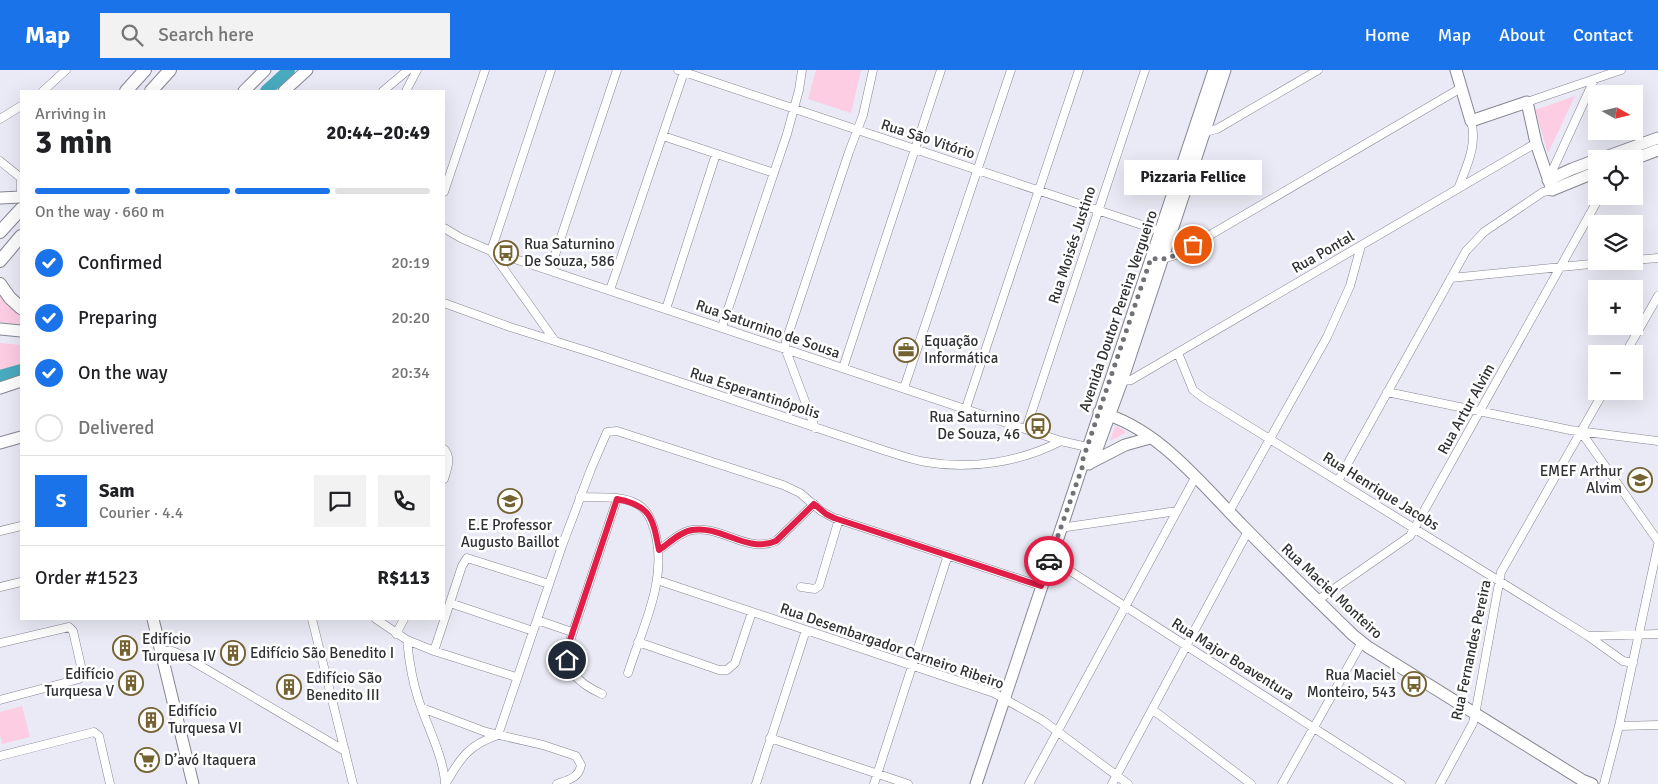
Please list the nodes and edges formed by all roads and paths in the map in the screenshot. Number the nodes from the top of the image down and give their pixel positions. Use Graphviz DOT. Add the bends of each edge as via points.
graph roads {
  1 [pos="66,70"];
  2 [pos="145,70"];
  3 [pos="170,70"];
  4 [pos="265,70"];
  5 [pos="307,70"];
  6 [pos="408,70"];
  7 [pos="417,70"];
  8 [pos="485,70"];
  9 [pos="550,70"];
  10 [pos="617,70"];
  11 [pos="802,70"];
  12 [pos="873,70"];
  13 [pos="941,70"];
  14 [pos="1011,70"];
  15 [pos="1078,70"];
  16 [pos="1145,70"];
  17 [pos="1318,70"];
  18 [pos="1456,70"];
  19 [pos="1620,70"];
  20 [pos="681,71"];
  21 [pos="1223,71"];
  22 [pos="1594,80"];
  23 [pos="1462,88"];
  24 [pos="45,90"];
  25 [pos="127,90"];
  26 [pos="152,90"];
  27 [pos="245,90"];
  28 [pos="285,90"];
  29 [pos="384,90"];
  30 [pos="407,90"];
  31 [pos="1527,102"];
  32 [pos="20,107"];
  33 [pos="794,109"];
  34 [pos="0,119"];
  35 [pos="1471,121"];
  36 [pos="857,130"];
  37 [pos="1199,133"];
  38 [pos="663,136"];
  39 [pos="1658,138"];
  40 [pos="1536,143"];
  41 [pos="915,150"];
  42 [pos="1625,150"];
  43 [pos="1658,150"];
  44 [pos="716,154"];
  45 [pos="1643,156"];
  46 [pos="0,161"];
  47 [pos="1588,163"];
  48 [pos="977,170"];
  49 [pos="774,173"];
  50 [pos="1588,174"];
  51 [pos="20,178"];
  52 [pos="1548,187"];
  53 [pos="445,189"];
  54 [pos="1458,189"];
  55 [pos="1038,190"];
  56 [pos="0,198"];
  57 [pos="20,202"];
  58 [pos="20,203"];
  59 [pos="1595,205"];
  60 [pos="1099,210"];
  61 [pos="445,229"];
  62 [pos="0,232"];
  63 [pos="1165,232"];
  64 [pos="20,237"];
  65 [pos="1361,246"];
  66 [pos="491,251"];
  67 [pos="1658,258"];
  68 [pos="1157,259"];
  69 [pos="1643,259"];
  70 [pos="0,261"];
  71 [pos="1588,264"];
  72 [pos="1561,267"];
  73 [pos="550,270"];
  74 [pos="1451,278"];
  75 [pos="0,284"];
  76 [pos="610,290"];
  77 [pos="1658,296"];
  78 [pos="445,303"];
  79 [pos="20,307"];
  80 [pos="666,309"];
  81 [pos="722,327"];
  82 [pos="0,329"];
  83 [pos="20,331"];
  84 [pos="555,341"];
  85 [pos="1630,345"];
  86 [pos="785,348"];
  87 [pos="1178,353"];
  88 [pos="843,368"];
  89 [pos="20,381"];
  90 [pos="1122,381"];
  91 [pos="0,388"];
  92 [pos="904,388"];
  93 [pos="1387,392"];
  94 [pos="1599,400"];
  95 [pos="966,408"];
  96 [pos="1480,412"];
  97 [pos="1105,413"];
  98 [pos="1127,422"];
  99 [pos="815,428"];
  100 [pos="1026,429"];
  101 [pos="1581,432"];
  102 [pos="20,437"];
  103 [pos="1150,438"];
  104 [pos="1270,439"];
  105 [pos="1061,440"];
  106 [pos="1658,440"];
  107 [pos="0,443"];
  108 [pos="1122,447"];
  109 [pos="1092,448"];
  110 [pos="445,450"];
  111 [pos="1086,466"];
  112 [pos="445,476"];
  113 [pos="1195,478"];
  114 [pos="1338,481"];
  115 [pos="580,497"];
  116 [pos="617,499"];
  117 [pos="814,504"];
  118 [pos="1177,511"];
  119 [pos="1229,512"];
  120 [pos="839,519"];
  121 [pos="20,526"];
  122 [pos="1060,528"];
  123 [pos="1415,529"];
  124 [pos="0,531"];
  125 [pos="1248,532"];
  126 [pos="1658,543"];
  127 [pos="659,550"];
  128 [pos="948,555"];
  129 [pos="1050,558"];
  130 [pos="657,580"];
  131 [pos="1499,581"];
  132 [pos="20,582"];
  133 [pos="549,584"];
  134 [pos="1041,586"];
  135 [pos="0,587"];
  136 [pos="801,587"];
  137 [pos="1318,600"];
  138 [pos="450,603"];
  139 [pos="1126,608"];
  140 [pos="752,612"];
  141 [pos="445,618"];
  142 [pos="153,620"];
  143 [pos="312,620"];
  144 [pos="378,620"];
  145 [pos="403,620"];
  146 [pos="444,620"];
  147 [pos="537,620"];
  148 [pos="806,630"];
  149 [pos="533,631"];
  150 [pos="572,632"];
  151 [pos="396,634"];
  152 [pos="1658,634"];
  153 [pos="1639,635"];
  154 [pos="1588,636"];
  155 [pos="407,640"];
  156 [pos="638,642"];
  157 [pos="1362,642"];
  158 [pos="0,643"];
  159 [pos="1187,647"];
  160 [pos="161,651"];
  161 [pos="434,651"];
  162 [pos="1633,663"];
  163 [pos="914,665"];
  164 [pos="628,673"];
  165 [pos="516,677"];
  166 [pos="602,694"];
  167 [pos="1004,698"];
  168 [pos="0,700"];
  169 [pos="422,708"];
  170 [pos="1153,710"];
  171 [pos="1475,715"];
  172 [pos="1619,726"];
  173 [pos="1658,726"];
  174 [pos="1314,727"];
  175 [pos="1058,731"];
  176 [pos="498,736"];
  177 [pos="770,738"];
  178 [pos="345,751"];
  179 [pos="0,756"];
  180 [pos="877,774"];
  181 [pos="1117,776"];
  182 [pos="446,783"];
  183 [pos="110,784"];
  184 [pos="193,784"];
  185 [pos="353,784"];
  186 [pos="557,784"];
  187 [pos="756,784"];
  188 [pos="874,784"];
  189 [pos="908,784"];
  190 [pos="976,784"];
  191 [pos="1029,784"];
  192 [pos="1112,784"];
  193 [pos="1128,784"];
  194 [pos="1251,784"];
  195 [pos="1282,784"];
  196 [pos="1401,784"];
  197 [pos="1440,784"];
  198 [pos="1592,784"];
  199 [pos="1604,784"];
  1 -- 24 [label="street"];
  2 -- 25 [label="main road"];
  3 -- 26 [label="main road"];
  4 -- 27 [label="street"];
  5 -- 28 [label="street"];
  6 -- 29 [label="street"];
  7 -- 30 [label="street"];
  8 -- 53 [label="street"];
  9 -- 66 [label="street"];
  10 -- 73 [label="street"];
  11 -- 33 [label="street"];
  12 -- 36 [label="street"];
  13 -- 41 [label="street"];
  14 -- 48 [label="street"];
  15 -- 55 [label="street"];
  16 -- 60 [label="street, Rua Moisés Justino"];
  17 -- 37 [label="street" via="1217,129"];
  18 -- 23 [label="street"];
  19 -- 22 [label="street"];
  20 -- 33 [label="street, Rua São Vitório"];
  20 -- 38 [label="street"];
  21 -- 37 [label="street, Avenida Doutor Pereira Vergueiro"];
  22 -- 31 [label="street"];
  22 -- 52 [label="street"];
  23 -- 35 [label="street"];
  23 -- 68 [label="street" via="1176,255"];
  31 -- 35 [label="street"];
  31 -- 40 [label="street"];
  32 -- 34 [label="street"];
  33 -- 36 [label="street, Rua São Vitório"];
  33 -- 49 [label="street"];
  35 -- 54 [label="street" via="1470,160"];
  36 -- 41 [label="street, Rua São Vitório"];
  36 -- 86 [label="street"];
  37 -- 63 [label="street, Avenida Doutor Pereira Vergueiro"];
  38 -- 44 [label="street"];
  38 -- 76 [label="street"];
  39 -- 42 [label="street"];
  40 -- 52 [label="street"];
  40 -- 54 [label="street, Rua Pontal"];
  41 -- 48 [label="street, Rua São Vitório"];
  41 -- 88 [label="street"];
  43 -- 45 [label="street"];
  44 -- 49 [label="street"];
  44 -- 80 [label="street"];
  46 -- 51 [label="street"];
  47 -- 52 [label="street" via="1572,169"];
  48 -- 55 [label="street, Rua São Vitório"];
  48 -- 92 [label="street"];
  49 -- 81 [label="street"];
  50 -- 52 [label="street"];
  52 -- 74 [label="street" via="1477,237"];
  54 -- 65 [label="street, Rua Pontal"];
  55 -- 60 [label="street, Rua São Vitório"];
  55 -- 95 [label="street"];
  56 -- 57 [label="street"];
  58 -- 62 [label="main road"];
  59 -- 72 [label="street, Rua Artur Alvim"];
  60 -- 63 [label="street, Rua São Vitório"];
  60 -- 100 [label="street, Rua Moisés Justino"];
  61 -- 66 [label="street, Rua Saturnino de Sousa"];
  63 -- 68 [label="street, Avenida Doutor Pereira Vergueiro"];
  64 -- 70 [label="main road"];
  65 -- 87 [label="street, Rua Pontal"];
  65 -- 104 [label="street" via="1340,310"];
  66 -- 73 [label="street, Rua Saturnino de Sousa"];
  66 -- 84 [label="street"];
  67 -- 69 [label="street"];
  68 -- 90 [label="street, Avenida Doutor Pereira Vergueiro"];
  68 -- 97 [label="street, Avenida Doutor Pereira Vergueiro"];
  71 -- 72 [label="street"];
  72 -- 74 [label="street"];
  72 -- 96 [label="street, Rua Artur Alvim"];
  73 -- 76 [label="street, Rua Saturnino de Sousa"];
  74 -- 93 [label="street"];
  75 -- 79 [label="main road"];
  76 -- 80 [label="street, Rua Saturnino de Sousa"];
  77 -- 85 [label="street"];
  78 -- 84 [label="street, Rua Esperantinópolis"];
  80 -- 81 [label="street, Rua Saturnino de Sousa"];
  81 -- 86 [label="street, Rua Saturnino de Sousa"];
  82 -- 83 [label="street"];
  84 -- 99 [label="street, Rua Esperantinópolis"];
  86 -- 88 [label="street, Rua Saturnino de Sousa"];
  86 -- 99 [label="street"];
  87 -- 90 [label="street, Rua Pontal" via="1131,380"];
  87 -- 104 [label="street, Rua Henrique Jacobs" via="1195,392"];
  88 -- 92 [label="street, Rua Saturnino de Sousa"];
  89 -- 91 [label="street"];
  90 -- 97 [label="street, Avenida Doutor Pereira Vergueiro"];
  92 -- 95 [label="street, Rua Saturnino de Sousa"];
  93 -- 96 [label="street"];
  93 -- 114 [label="street"];
  94 -- 101 [label="street, Rua Fernandes Pereira"];
  95 -- 100 [label="street, Rua Saturnino de Sousa"];
  96 -- 101 [label="street"];
  96 -- 123 [label="street, Rua Artur Alvim"];
  97 -- 98 [label="street, Rua Maciel Monteiro"];
  97 -- 109 [label="street, Avenida Doutor Pereira Vergueiro"];
  98 -- 103 [label="street, Rua Maciel Monteiro"];
  98 -- 108 [label="street" via="1130,431"];
  99 -- 105 [label="street, Rua Esperantinópolis" via="895,454 941,464 979,464 1010,459 1036,453"];
  100 -- 105 [label="street, Rua Saturnino de Sousa"];
  101 -- 106 [label="street"];
  101 -- 126 [label="street"];
  101 -- 131 [label="street, Rua Fernandes Pereira"];
  102 -- 107 [label="street"];
  103 -- 108 [label="street"];
  103 -- 113 [label="street, Rua Maciel Monteiro"];
  104 -- 114 [label="street, Rua Henrique Jacobs"];
  104 -- 119 [label="street"];
  105 -- 109 [label="street, Rua Saturnino de Sousa"];
  108 -- 109 [label="street"];
  108 -- 111 [label="street"];
  109 -- 111 [label="street, Avenida Doutor Pereira Vergueiro" via="1083,459"];
  110 -- 112 [label="street" via="449,462"];
  111 -- 122 [label="street, Avenida Doutor Pereira Vergueiro"];
  113 -- 118 [label="street"];
  113 -- 119 [label="street, Rua Maciel Monteiro"];
  114 -- 123 [label="street, Rua Henrique Jacobs"];
  115 -- 116 [label="street"];
  115 -- 117 [label="street" via="606,435 616,431 783,486"];
  115 -- 133 [label="street"];
  116 -- 127 [label="street" via="632,501 644,510 653,525"];
  116 -- 150 [label="street"];
  117 -- 120 [label="street"];
  117 -- 127 [label="street" via="771,543 759,545 693,530"];
  118 -- 122 [label="street"];
  118 -- 139 [label="street"];
  119 -- 125 [label="street, Rua Maciel Monteiro"];
  120 -- 128 [label="street"];
  120 -- 136 [label="street" via="819,586 816,589"];
  121 -- 124 [label="street"];
  122 -- 129 [label="street, Avenida Doutor Pereira Vergueiro"];
  123 -- 131 [label="street, Rua Henrique Jacobs"];
  123 -- 137 [label="street, Rua Artur Alvim" via="1405,540"];
  125 -- 137 [label="street, Rua Maciel Monteiro"];
  125 -- 159 [label="street"];
  126 -- 153 [label="street"];
  127 -- 130 [label="street"];
  128 -- 134 [label="street"];
  128 -- 163 [label="street"];
  129 -- 134 [label="street, Avenida Doutor Pereira Vergueiro"];
  129 -- 139 [label="street, Rua Major Boaventura"];
  130 -- 140 [label="street, Rua Desembargador Carneiro Ribeiro"];
  130 -- 156 [label="street"];
  131 -- 154 [label="street, Rua Henrique Jacobs"];
  131 -- 171 [label="street, Rua Fernandes Pereira"];
  132 -- 135 [label="street"];
  133 -- 138 [label="street" via="467,558"];
  133 -- 147 [label="street"];
  134 -- 167 [label="street, Avenida Doutor Pereira Vergueiro"];
  137 -- 157 [label="street, Rua Maciel Monteiro"];
  138 -- 141 [label="street"];
  138 -- 149 [label="street"];
  139 -- 159 [label="street, Rua Major Boaventura"];
  139 -- 175 [label="street"];
  140 -- 148 [label="street, Rua Desembargador Carneiro Ribeiro"];
  140 -- 156 [label="street" via="735,663 728,670 719,670"];
  142 -- 160 [label="street"];
  143 -- 178 [label="street"];
  144 -- 151 [label="street"];
  145 -- 151 [label="street"];
  146 -- 161 [label="street"];
  147 -- 149 [label="street"];
  147 -- 150 [label="street"];
  148 -- 163 [label="street, Rua Desembargador Carneiro Ribeiro"];
  148 -- 177 [label="street"];
  149 -- 165 [label="street"];
  150 -- 166 [label="street" via="567,660 572,673 580,682"];
  151 -- 155 [label="street"];
  152 -- 153 [label="street"];
  153 -- 154 [label="street"];
  153 -- 162 [label="street"];
  154 -- 162 [label="street, Rua Henrique Jacobs" via="1623,661"];
  155 -- 161 [label="street"];
  155 -- 169 [label="street" via="412,678"];
  156 -- 164 [label="street"];
  157 -- 171 [label="street, Rua Maciel Monteiro"];
  157 -- 174 [label="street"];
  158 -- 168 [label="street" via="69,627 73,631 83,677"];
  159 -- 170 [label="street"];
  159 -- 174 [label="street, Rua Major Boaventura"];
  160 -- 178 [label="street" via="182,655"];
  160 -- 184 [label="street"];
  161 -- 165 [label="street"];
  162 -- 172 [label="street"];
  163 -- 167 [label="street, Rua Desembargador Carneiro Ribeiro"];
  163 -- 180 [label="street"];
  165 -- 176 [label="street"];
  167 -- 175 [label="street, Rua Desembargador Carneiro Ribeiro"];
  167 -- 190 [label="street, Avenida Doutor Pereira Vergueiro"];
  169 -- 176 [label="street"];
  169 -- 182 [label="street"];
  170 -- 181 [label="street"];
  170 -- 194 [label="street"];
  171 -- 197 [label="street, Rua Fernandes Pereira"];
  171 -- 198 [label="street, Rua Maciel Monteiro"];
  172 -- 173 [label="street"];
  172 -- 199 [label="street"];
  174 -- 195 [label="street"];
  174 -- 196 [label="street, Rua Major Boaventura"];
  175 -- 181 [label="street, Rua Desembargador Carneiro Ribeiro"];
  175 -- 191 [label="street"];
  176 -- 182 [label="street" via="481,741 465,753"];
  176 -- 186 [label="street" via="576,756 581,765 577,774"];
  177 -- 180 [label="street"];
  177 -- 187 [label="street"];
  178 -- 185 [label="street"];
  179 -- 183 [label="street" via="94,732 99,736"];
  180 -- 188 [label="street"];
  180 -- 189 [label="street"];
  181 -- 192 [label="street"];
  181 -- 193 [label="street, Rua Desembargador Carneiro Ribeiro"];
}
